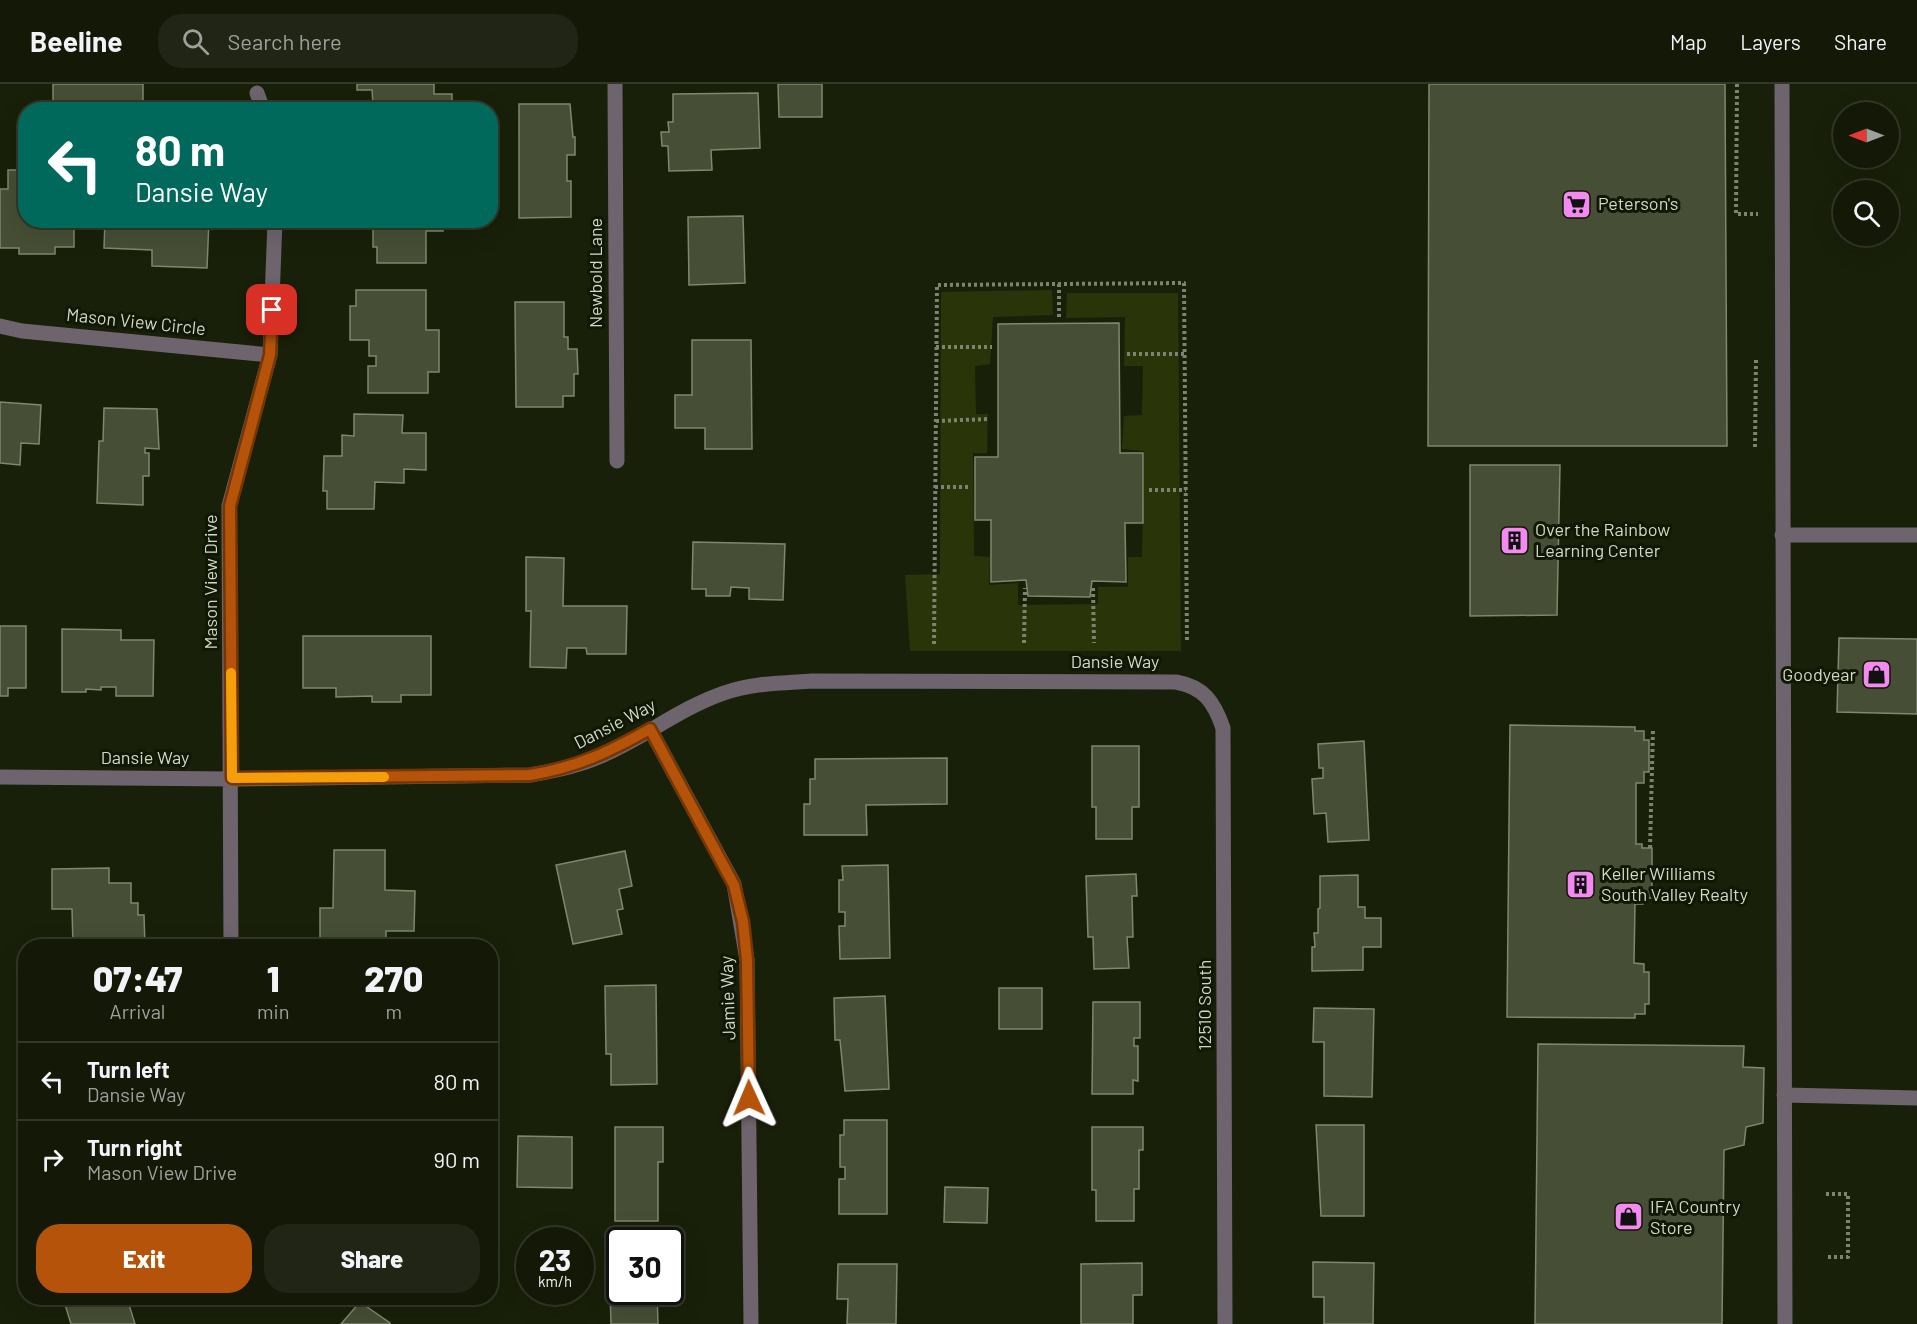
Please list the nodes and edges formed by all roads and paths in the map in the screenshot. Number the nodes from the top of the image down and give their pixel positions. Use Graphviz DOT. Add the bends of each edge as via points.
graph roads {
  1 [pos="615,84"];
  2 [pos="1737,84"];
  3 [pos="1782,84"];
  4 [pos="257,93"];
  5 [pos="260,102"];
  6 [pos="1758,225"];
  7 [pos="275,228"];
  8 [pos="1059,284"];
  9 [pos="1059,320"];
  10 [pos="0,326"];
  11 [pos="936,347"];
  12 [pos="992,347"];
  13 [pos="1127,354"];
  14 [pos="1185,354"];
  15 [pos="1756,354"];
  16 [pos="270,355"];
  17 [pos="989,419"];
  18 [pos="936,421"];
  19 [pos="1755,447"];
  20 [pos="617,461"];
  21 [pos="935,487"];
  22 [pos="969,487"];
  23 [pos="1149,490"];
  24 [pos="1186,490"];
  25 [pos="1782,535"];
  26 [pos="1917,535"];
  27 [pos="1024,588"];
  28 [pos="1093,588"];
  29 [pos="1024,643"];
  30 [pos="1094,643"];
  31 [pos="1187,643"];
  32 [pos="934,644"];
  33 [pos="1203,692"];
  34 [pos="650,729"];
  35 [pos="1653,729"];
  36 [pos="0,777"];
  37 [pos="232,778"];
  38 [pos="1650,848"];
  39 [pos="1652,871"];
  40 [pos="1684,871"];
  41 [pos="231,939"];
  42 [pos="1784,1095"];
  43 [pos="1917,1098"];
  44 [pos="1826,1194"];
  45 [pos="1827,1257"];
  46 [pos="751,1324"];
  47 [pos="1225,1324"];
  48 [pos="1785,1324"];
  1 -- 20 [label="street, Newbold Lane"];
  2 -- 6 [label="path" via="1736,214 1758,214"];
  3 -- 25 [label="street"];
  4 -- 5 [label="street"];
  7 -- 16 [label="street, Mason View Drive"];
  8 -- 9 [label="path"];
  8 -- 11 [label="path" via="937,285"];
  8 -- 14 [label="path" via="1184,283"];
  10 -- 16 [label="street, Mason View Circle"];
  11 -- 12 [label="path"];
  11 -- 18 [label="path"];
  13 -- 14 [label="path"];
  14 -- 24 [label="path"];
  15 -- 19 [label="path"];
  16 -- 37 [label="street, Mason View Drive" via="230,506"];
  17 -- 18 [label="path"];
  18 -- 21 [label="path"];
  21 -- 22 [label="path"];
  21 -- 32 [label="path"];
  23 -- 24 [label="path"];
  24 -- 31 [label="path"];
  25 -- 26 [label="street"];
  25 -- 42 [label="street"];
  27 -- 29 [label="path"];
  28 -- 30 [label="path"];
  33 -- 34 [label="street, Dansie Way" via="1176,682 811,681 725,692"];
  33 -- 47 [label="street, 12510 South" via="1215,706 1223,728"];
  34 -- 37 [label="street, Dansie Way" via="602,756 530,775"];
  34 -- 46 [label="street, Jamie Way" via="734,885 743,922 747,960"];
  35 -- 38 [label="path"];
  36 -- 37 [label="street, Dansie Way"];
  37 -- 41 [label="street, Mason View Drive"];
  39 -- 40 [label="path"];
  42 -- 43 [label="street"];
  42 -- 48 [label="street"];
  44 -- 45 [label="path" via="1848,1194 1848,1257"];
}
